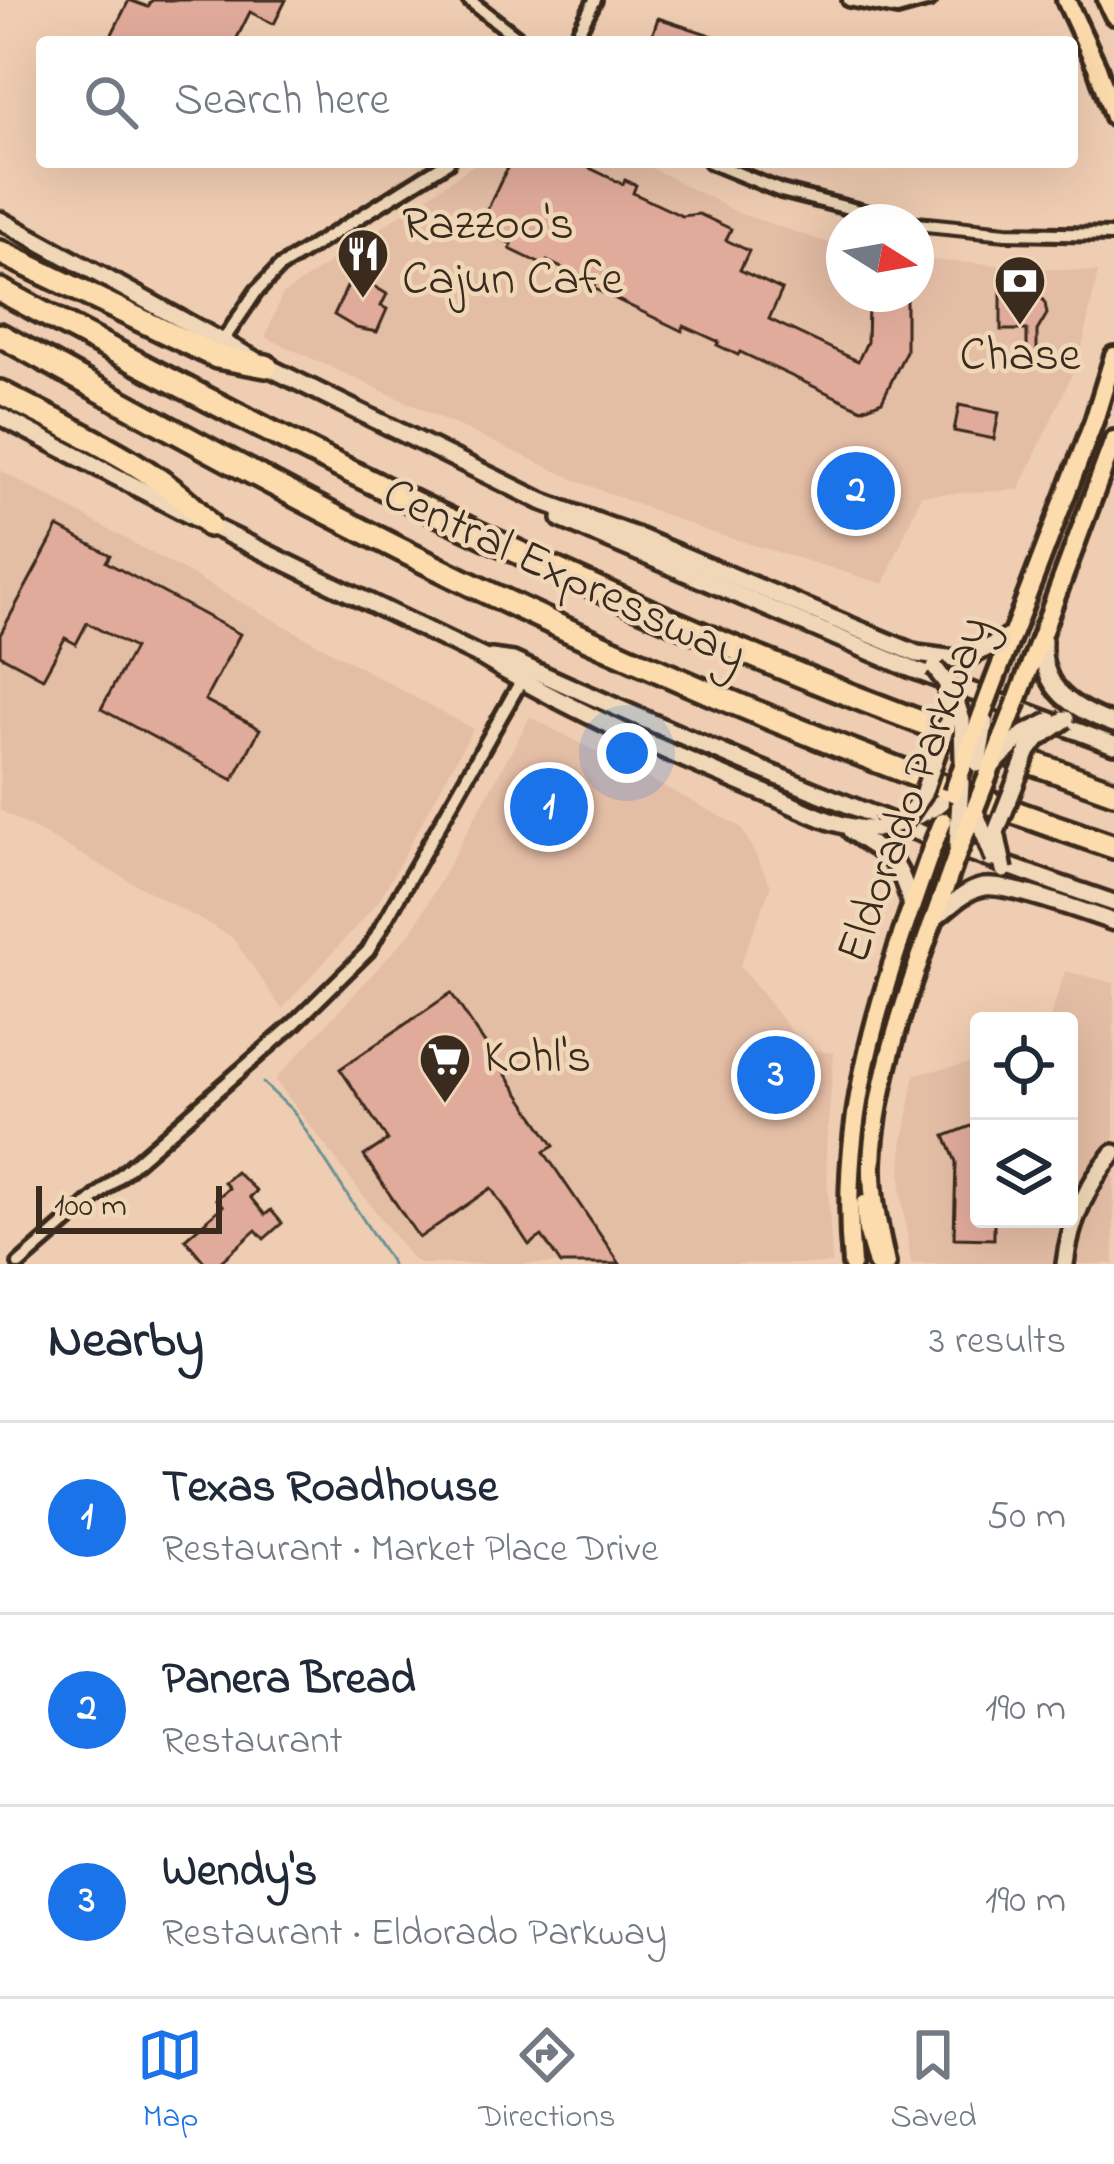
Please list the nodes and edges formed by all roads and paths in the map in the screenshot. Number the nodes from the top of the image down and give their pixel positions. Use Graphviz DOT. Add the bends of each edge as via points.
graph roads {
  1 [pos="469,0"];
  2 [pos="595,0"];
  3 [pos="849,0"];
  4 [pos="930,0"];
  5 [pos="1066,0"];
  6 [pos="1107,0"];
  7 [pos="1114,16"];
  8 [pos="515,36"];
  9 [pos="576,36"];
  10 [pos="1114,117"];
  11 [pos="438,168"];
  12 [pos="725,168"];
  13 [pos="833,204"];
  14 [pos="0,220"];
  15 [pos="934,226"];
  16 [pos="1114,235"];
  17 [pos="0,252"];
  18 [pos="0,290"];
  19 [pos="0,336"];
  20 [pos="222,342"];
  21 [pos="1114,356"];
  22 [pos="266,366"];
  23 [pos="0,392"];
  24 [pos="0,416"];
  25 [pos="1114,440"];
  26 [pos="541,501"];
  27 [pos="209,526"];
  28 [pos="1045,627"];
  29 [pos="1012,635"];
  30 [pos="917,654"];
  31 [pos="482,657"];
  32 [pos="521,681"];
  33 [pos="947,684"];
  34 [pos="1090,715"];
  35 [pos="1066,719"];
  36 [pos="1114,724"];
  37 [pos="1114,745"];
  38 [pos="969,784"];
  39 [pos="1114,792"];
  40 [pos="904,821"];
  41 [pos="844,826"];
  42 [pos="1114,847"];
  43 [pos="1007,874"];
  44 [pos="1052,901"];
  45 [pos="1114,903"];
  46 [pos="911,904"];
  47 [pos="935,918"];
  48 [pos="1114,922"];
  49 [pos="873,1023"];
  50 [pos="851,1130"];
  51 [pos="876,1131"];
  52 [pos="1114,1153"];
  53 [pos="20,1264"];
  54 [pos="852,1264"];
  55 [pos="877,1264"];
  56 [pos="886,1264"];
  57 [pos="1065,1264"];
  1 -- 8 [label="street"];
  2 -- 9 [label="street"];
  3 -- 4 [label="street" via="897,9"];
  5 -- 10 [label="main road"];
  6 -- 7 [label="main road"];
  11 -- 20 [label="street" via="280,267"];
  12 -- 13 [label="street"];
  14 -- 20 [label="main road"];
  15 -- 16 [label="street"];
  17 -- 22 [label="highway" via="217,357"];
  18 -- 39 [label="highway, Central Expressway" via="363,478 618,597"];
  19 -- 42 [label="highway, Central Expressway" via="534,614 847,748"];
  20 -- 22 [label="main road"];
  21 -- 29 [label="main road, Eldorado Parkway"];
  22 -- 26 [label="main road"];
  23 -- 27 [label="highway" via="192,502"];
  24 -- 27 [label="main road"];
  25 -- 28 [label="main road, Eldorado Parkway"];
  26 -- 30 [label="main road"];
  26 -- 37 [label="main road" via="636,554"];
  27 -- 31 [label="main road"];
  28 -- 34 [label="main road" via="1046,676"];
  28 -- 38 [label="main road, Eldorado Parkway, bridge" via="1002,738"];
  29 -- 30 [label="main road" via="963,660"];
  29 -- 38 [label="main road, Eldorado Parkway, bridge"];
  30 -- 33 [label="main road, bridge"];
  31 -- 32 [label="main road"];
  31 -- 45 [label="main road" via="513,662 830,797"];
  32 -- 41 [label="main road"];
  32 -- 53 [label="street" via="368,951"];
  33 -- 38 [label="main road, bridge" via="962,720"];
  33 -- 40 [label="main road, bridge" via="948,727"];
  34 -- 35 [label="main road"];
  34 -- 36 [label="main road"];
  35 -- 38 [label="main road, bridge" via="1024,734"];
  35 -- 43 [label="main road, bridge" via="1028,751 996,832"];
  38 -- 40 [label="main road"];
  38 -- 43 [label="main road, bridge" via="987,845"];
  38 -- 46 [label="main road, Eldorado Parkway, bridge" via="943,821"];
  38 -- 47 [label="main road, Eldorado Parkway, bridge"];
  40 -- 41 [label="main road, bridge"];
  41 -- 46 [label="main road" via="896,862"];
  43 -- 44 [label="main road"];
  44 -- 47 [label="main road" via="983,887"];
  44 -- 48 [label="main road"];
  46 -- 49 [label="main road, Eldorado Parkway"];
  47 -- 51 [label="main road, Eldorado Parkway"];
  49 -- 50 [label="main road, Eldorado Parkway"];
  49 -- 51 [label="main road" via="862,1119"];
  50 -- 54 [label="main road, Eldorado Parkway"];
  50 -- 55 [label="main road" via="863,1149"];
  51 -- 56 [label="main road, Eldorado Parkway" via="874,1203"];
  52 -- 57 [label="main road" via="1073,1221"];
}
